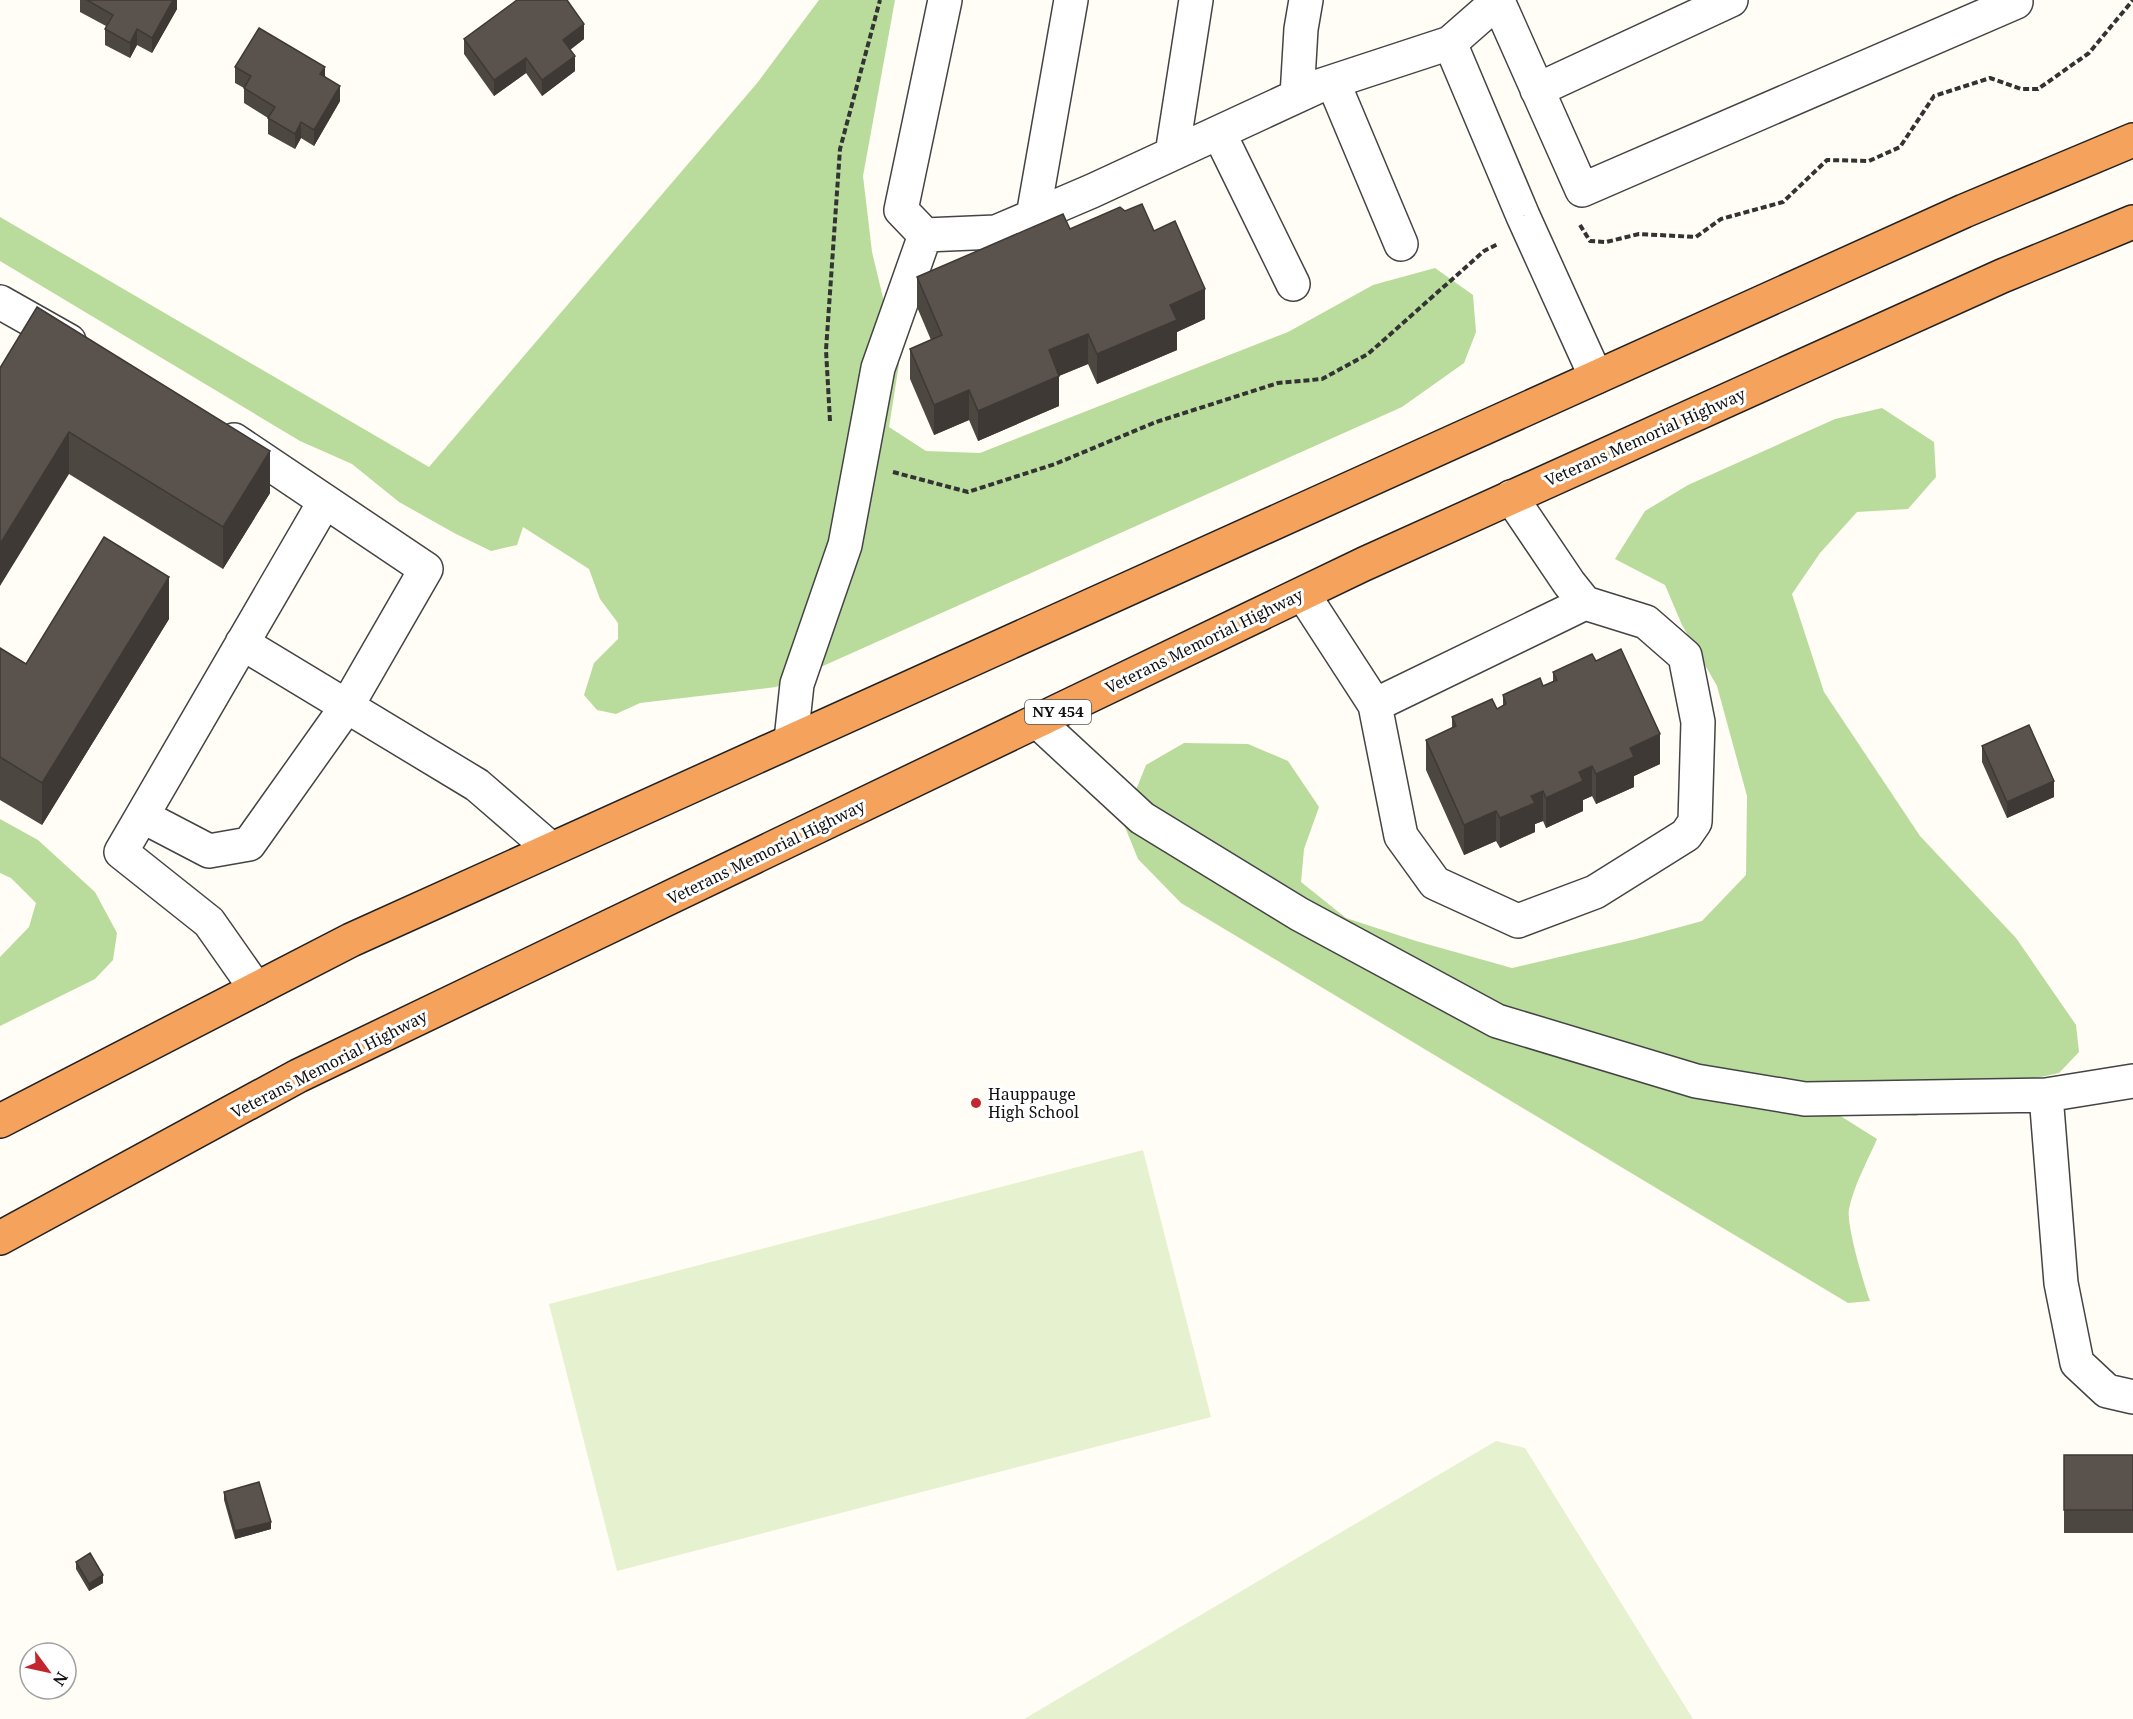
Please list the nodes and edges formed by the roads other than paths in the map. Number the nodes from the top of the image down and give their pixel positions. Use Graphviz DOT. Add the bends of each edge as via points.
graph roads {
  1 [pos="945,0"];
  2 [pos="1071,0"];
  3 [pos="1196,0"];
  4 [pos="1306,0"];
  5 [pos="1731,0"];
  6 [pos="2015,0"];
  7 [pos="1499,1"];
  8 [pos="1450,43"];
  9 [pos="1333,82"];
  10 [pos="1538,90"];
  11 [pos="1297,96"];
  12 [pos="1219,133"];
  13 [pos="2133,140"];
  14 [pos="1172,154"];
  15 [pos="1033,216"];
  16 [pos="2133,222"];
  17 [pos="925,235"];
  18 [pos="1401,244"];
  19 [pos="1293,284"];
  20 [pos="0,302"];
  21 [pos="92,353"];
  22 [pos="1596,377"];
  23 [pos="210,423"];
  24 [pos="1511,497"];
  25 [pos="325,501"];
  26 [pos="1303,594"];
  27 [pos="1585,603"];
  28 [pos="242,643"];
  29 [pos="1374,705"];
  30 [pos="347,706"];
  31 [pos="1037,722"];
  32 [pos="791,740"];
  33 [pos="142,816"];
  34 [pos="551,849"];
  35 [pos="256,988"];
  36 [pos="2133,1081"];
  37 [pos="2046,1095"];
  38 [pos="0,1121"];
  39 [pos="0,1238"];
  40 [pos="2133,1397"];
  1 -- 17 [label="lane" via="901,210"];
  2 -- 15 [label="lane"];
  3 -- 14 [label="lane"];
  4 -- 11 [label="lane"];
  5 -- 10 [label="lane"];
  6 -- 10 [label="lane" via="1582,190"];
  7 -- 8 [label="lane"];
  7 -- 10 [label="lane"];
  8 -- 9 [label="lane"];
  8 -- 22 [label="lane"];
  9 -- 11 [label="lane"];
  9 -- 18 [label="lane"];
  11 -- 12 [label="lane"];
  12 -- 14 [label="lane"];
  12 -- 19 [label="lane"];
  13 -- 22 [label="highway" via="1964,211"];
  14 -- 15 [label="lane"];
  15 -- 17 [label="lane" via="996,232"];
  16 -- 24 [label="highway, Veterans Memorial Highway / NY 454" via="2002,276"];
  17 -- 32 [label="lane" via="878,368 845,546 797,684"];
  20 -- 21 [label="lane"];
  22 -- 32 [label="highway"];
  23 -- 25 [label="lane"];
  24 -- 26 [label="highway, Veterans Memorial Highway / NY 454"];
  24 -- 27 [label="lane"];
  25 -- 28 [label="lane"];
  25 -- 30 [label="lane" via="426,569"];
  26 -- 29 [label="lane"];
  26 -- 31 [label="highway, Veterans Memorial Highway / NY 454"];
  27 -- 29 [label="lane"];
  27 -- 29 [label="lane" via="1646,622 1685,656 1698,722 1695,822 1686,835 1595,892 1518,921 1435,883 1401,836"];
  28 -- 30 [label="lane"];
  28 -- 33 [label="lane"];
  30 -- 33 [label="lane" via="249,844 209,851"];
  30 -- 34 [label="lane" via="477,785"];
  31 -- 37 [label="lane" via="1142,818 1299,914 1497,1021 1696,1081 1804,1099"];
  31 -- 39 [label="highway, Veterans Memorial Highway / NY 454" via="298,1076"];
  32 -- 34 [label="highway"];
  33 -- 35 [label="lane" via="121,852 209,922"];
  34 -- 35 [label="highway"];
  35 -- 38 [label="highway"];
  36 -- 37 [label="lane"];
  37 -- 40 [label="lane" via="2061,1283 2077,1363 2107,1391"];
}
